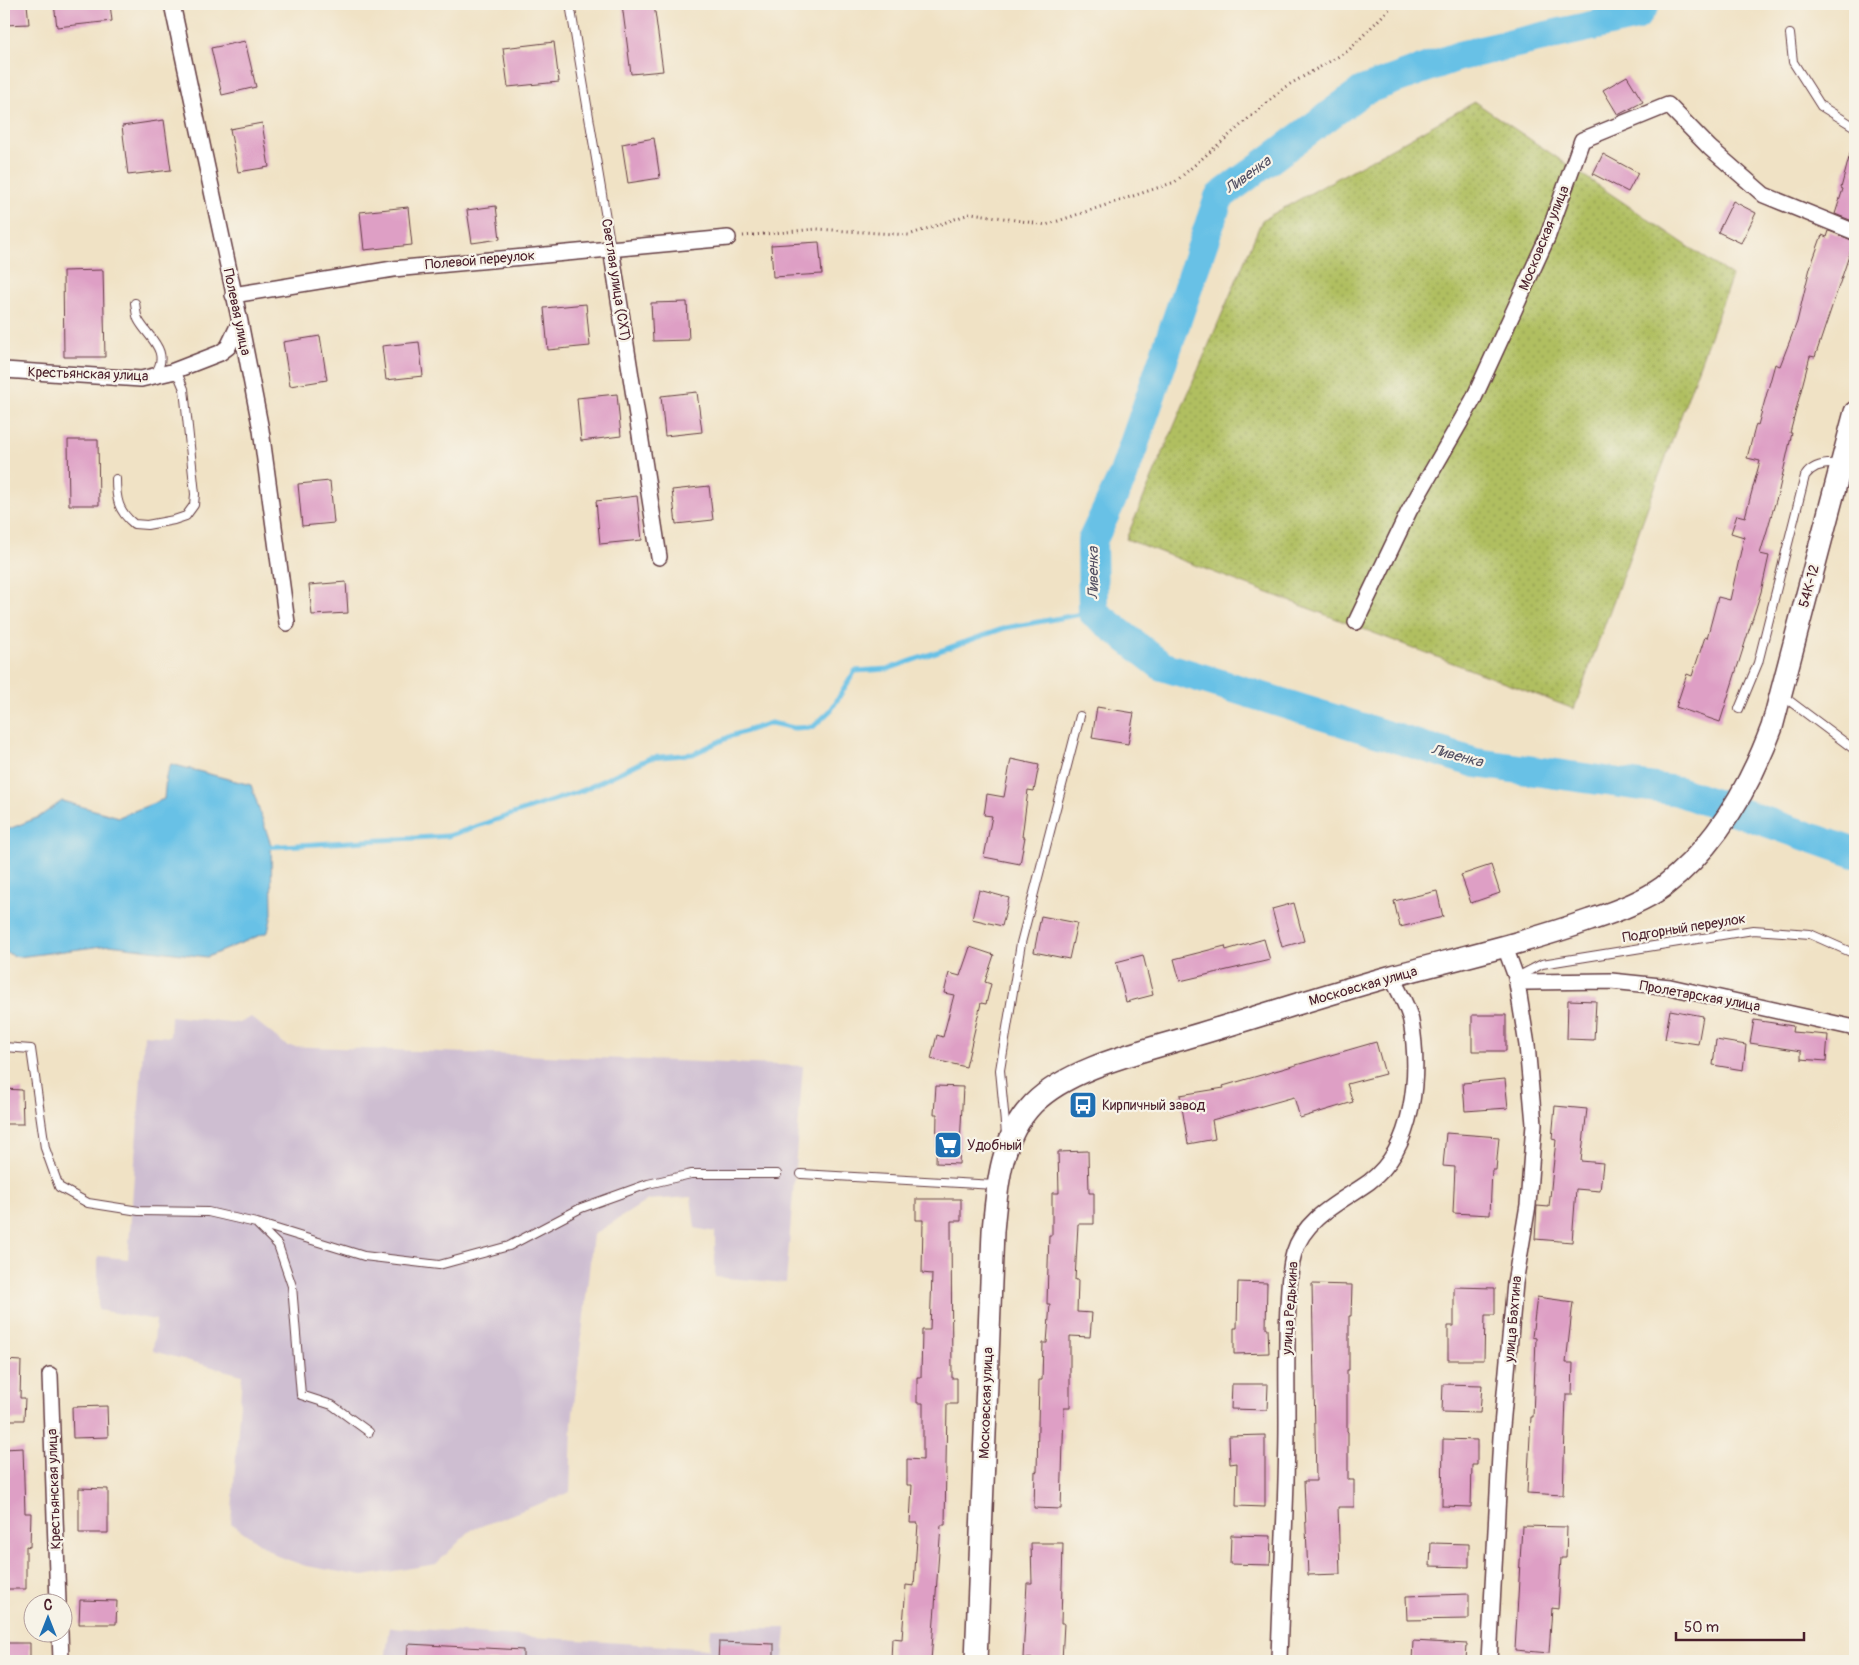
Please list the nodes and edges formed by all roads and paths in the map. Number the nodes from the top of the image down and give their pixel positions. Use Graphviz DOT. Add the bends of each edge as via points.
graph roads {
  1 [pos="172,4"];
  2 [pos="570,4"];
  3 [pos="1394,4"];
  4 [pos="1790,34"];
  5 [pos="1855,127"];
  6 [pos="1855,232"];
  7 [pos="728,238"];
  8 [pos="611,248"];
  9 [pos="234,295"];
  10 [pos="135,303"];
  11 [pos="240,322"];
  12 [pos="4,370"];
  13 [pos="172,372"];
  14 [pos="151,378"];
  15 [pos="1855,412"];
  16 [pos="1848,465"];
  17 [pos="116,479"];
  18 [pos="659,557"];
  19 [pos="1356,622"];
  20 [pos="287,623"];
  21 [pos="1781,694"];
  22 [pos="1739,710"];
  23 [pos="1080,716"];
  24 [pos="1855,750"];
  25 [pos="1722,827"];
  26 [pos="1505,947"];
  27 [pos="1855,954"];
  28 [pos="1392,976"];
  29 [pos="1516,977"];
  30 [pos="1855,1028"];
  31 [pos="4,1047"];
  32 [pos="1007,1146"];
  33 [pos="777,1174"];
  34 [pos="802,1174"];
  35 [pos="998,1185"];
  36 [pos="256,1223"];
  37 [pos="50,1375"];
  38 [pos="368,1432"];
  39 [pos="58,1592"];
  40 [pos="60,1642"];
  41 [pos="61,1661"];
  42 [pos="976,1661"];
  43 [pos="1279,1661"];
  44 [pos="1489,1661"];
  1 -- 9 [label="street, Полевая улица"];
  2 -- 8 [label="lane, Светлая улица (СХТ)"];
  3 -- 7 [label="path" via="1348,51 1286,88 1175,182 1046,226 972,213 909,235 816,229"];
  4 -- 5 [label="lane" via="1793,62 1822,106"];
  6 -- 19 [label="street, Московская улица" via="1764,195 1710,148 1668,105 1582,140 1547,238 1472,400 1410,511"];
  7 -- 8 [label="street, Полевой переулок"];
  8 -- 9 [label="street, Полевой переулок" via="393,268"];
  8 -- 18 [label="street, Светлая улица (СХТ)"];
  9 -- 11 [label="street, Полевая улица"];
  10 -- 14 [label="lane" via="138,320 151,334 159,352 159,367"];
  11 -- 13 [label="street, Крестьянская улица" via="233,339 220,353"];
  11 -- 20 [label="street, Полевая улица" via="261,430"];
  12 -- 14 [label="street, Крестьянская улица"];
  13 -- 14 [label="street, Крестьянская улица"];
  13 -- 17 [label="lane" via="179,377 184,389 195,494 191,511 186,516 160,523 134,524 121,512"];
  15 -- 16 [label="street, 54K-12"];
  16 -- 21 [label="street, 54K-12"];
  16 -- 22 [label="lane" via="1815,468 1805,476 1758,663"];
  21 -- 24 [label="lane"];
  21 -- 25 [label="street, 54K-12" via="1760,759"];
  23 -- 32 [label="lane, Московская улица" via="1021,943 1000,1070"];
  25 -- 26 [label="street, Московская улица" via="1699,855 1661,888 1616,911"];
  26 -- 28 [label="street, Московская улица"];
  26 -- 29 [label="street"];
  27 -- 29 [label="lane, Подгорный переулок" via="1810,934 1753,930 1542,964"];
  28 -- 32 [label="street, Московская улица" via="1126,1057 1075,1076 1033,1105"];
  28 -- 43 [label="street, улица Редькина" via="1410,1020 1414,1050 1415,1076 1404,1130 1387,1166 1318,1217 1301,1236 1289,1281 1286,1500"];
  29 -- 30 [label="street, Пролетарская улица" via="1540,983 1611,981 1670,987"];
  29 -- 44 [label="street, улица Бахтина" via="1527,1045 1534,1124 1501,1438"];
  31 -- 36 [label="lane" via="31,1049 45,1148 59,1187 88,1203 139,1211 208,1212"];
  32 -- 35 [label="street, Московская улица"];
  33 -- 36 [label="lane" via="692,1174 648,1184 581,1208 509,1246 439,1265 364,1256"];
  34 -- 35 [label="lane"];
  35 -- 42 [label="street, Московская улица" via="993,1231"];
  36 -- 38 [label="lane" via="278,1245 292,1286 301,1395 332,1405"];
  37 -- 39 [label="street, Крестьянская улица"];
  40 -- 41 [label="street"];
}
